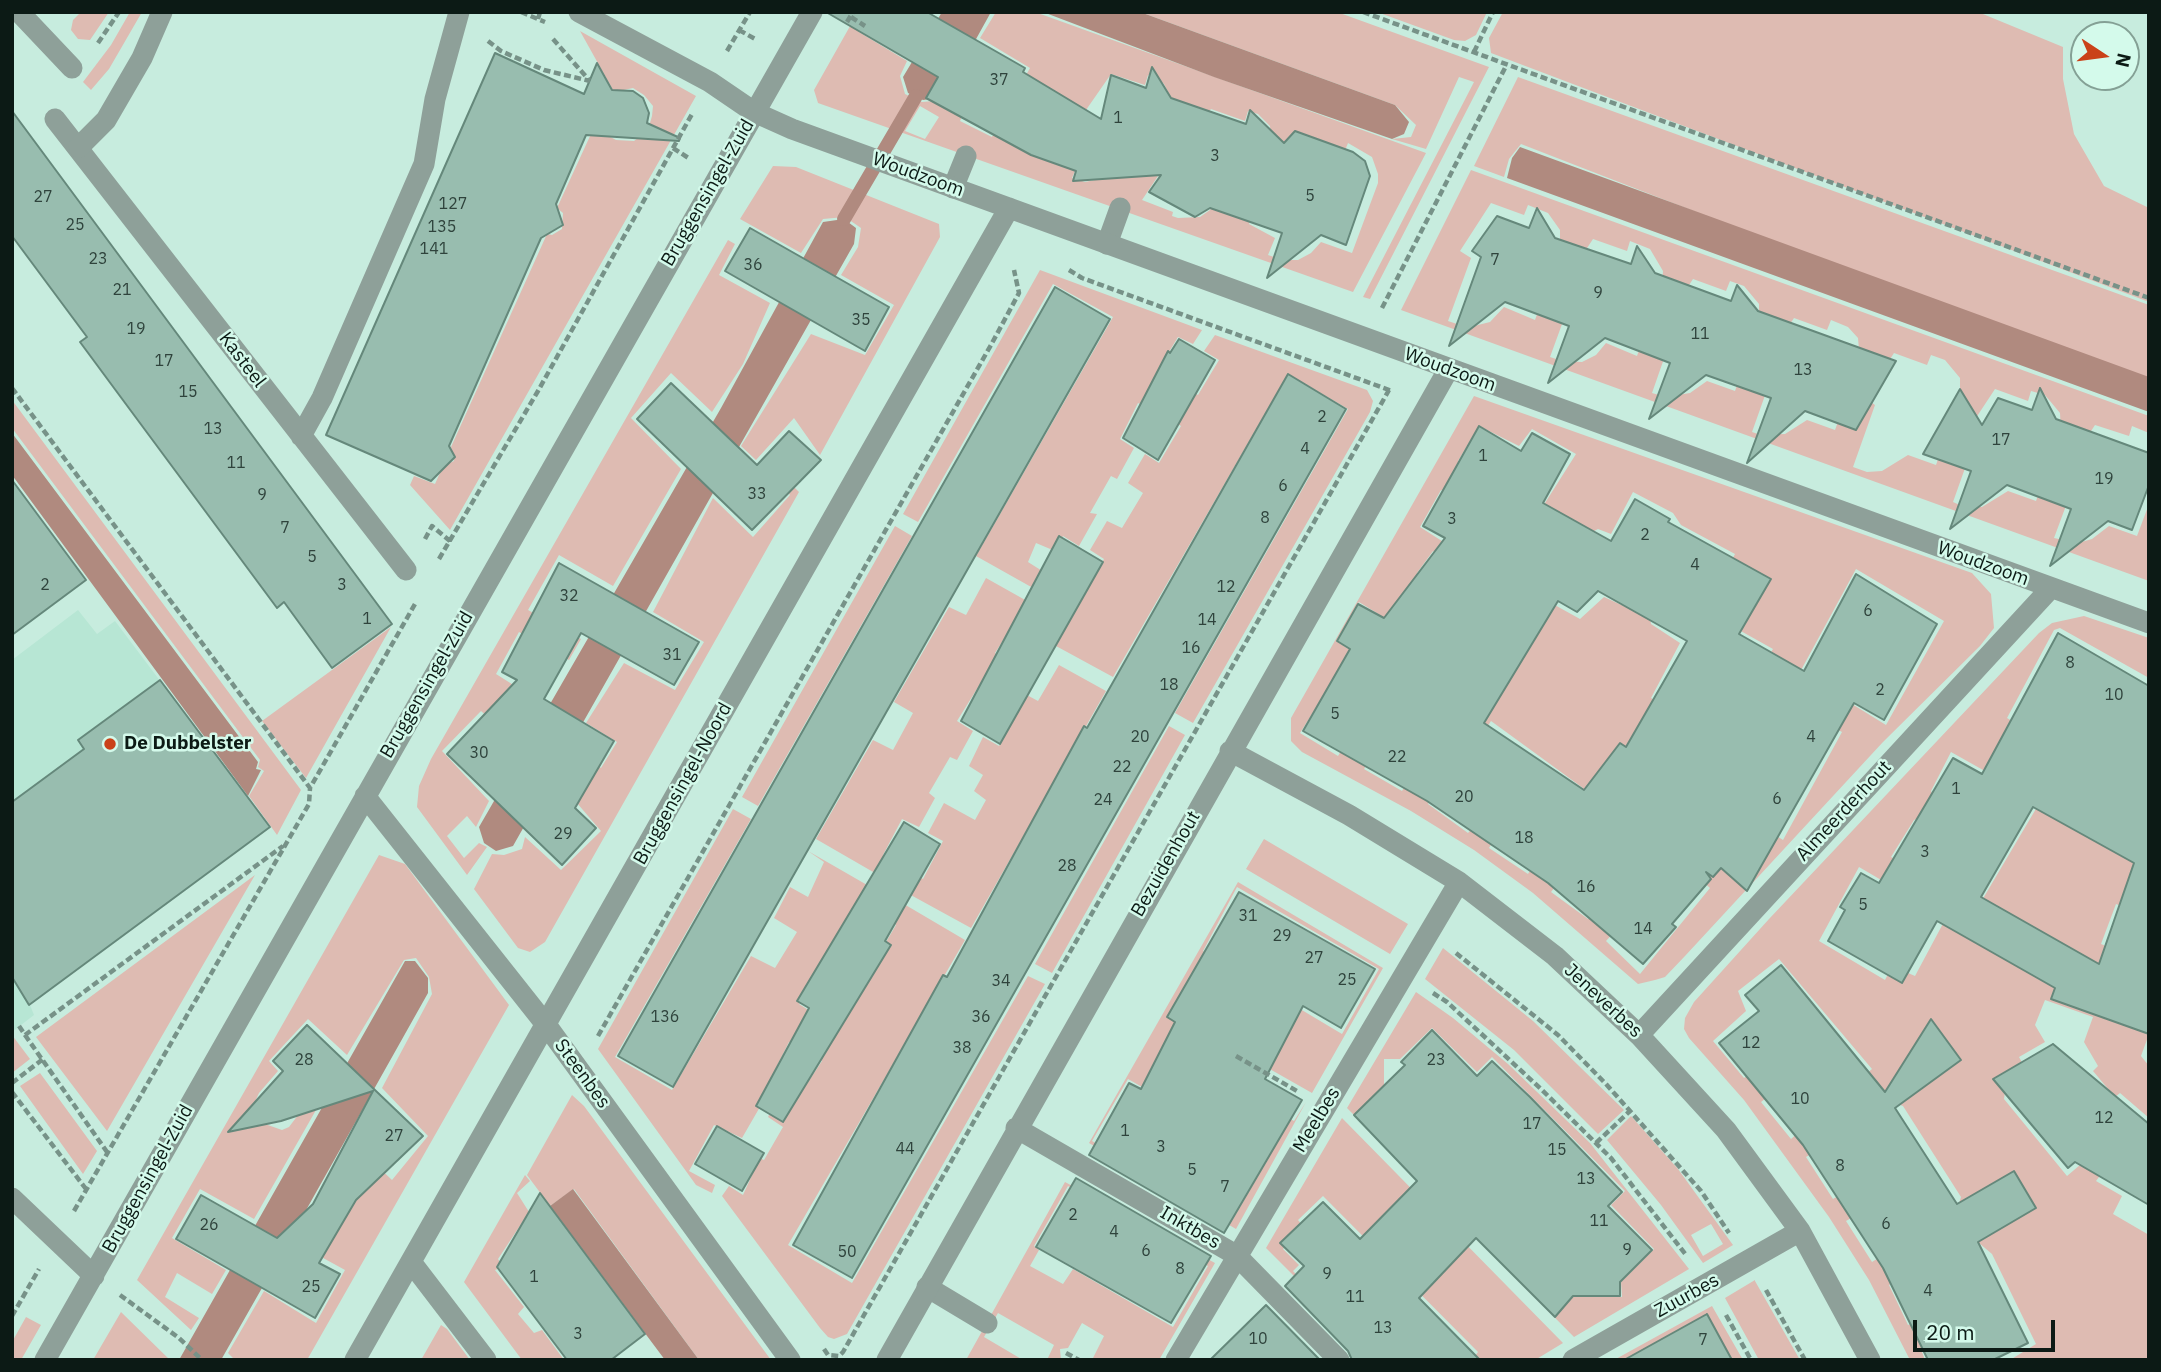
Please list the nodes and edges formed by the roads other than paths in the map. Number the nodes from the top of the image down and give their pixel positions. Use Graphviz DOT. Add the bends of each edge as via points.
graph roads {
  1 [pos="19,12"];
  2 [pos="162,12"];
  3 [pos="459,12"];
  4 [pos="579,12"];
  5 [pos="812,12"];
  6 [pos="72,68"];
  7 [pos="754,113"];
  8 [pos="55,119"];
  9 [pos="79,147"];
  10 [pos="966,156"];
  11 [pos="953,188"];
  12 [pos="1009,208"];
  13 [pos="1120,208"];
  14 [pos="1107,244"];
  15 [pos="1448,370"];
  16 [pos="300,436"];
  17 [pos="406,570"];
  18 [pos="2050,589"];
  19 [pos="2149,623"];
  20 [pos="1230,751"];
  21 [pos="365,796"];
  22 [pos="1459,882"];
  23 [pos="547,1026"];
  24 [pos="1639,1035"];
  25 [pos="1016,1128"];
  26 [pos="12,1198"];
  27 [pos="1800,1231"];
  28 [pos="1236,1255"];
  29 [pos="411,1262"];
  30 [pos="94,1276"];
  31 [pos="928,1287"];
  32 [pos="987,1323"];
  33 [pos="45,1360"];
  34 [pos="355,1360"];
  35 [pos="486,1360"];
  36 [pos="790,1360"];
  37 [pos="887,1360"];
  38 [pos="1177,1360"];
  39 [pos="1339,1360"];
  40 [pos="1573,1360"];
  41 [pos="1870,1360"];
  1 -- 6 [label="street"];
  2 -- 9 [label="street" via="106,120"];
  3 -- 16 [label="street" via="435,99 424,163 322,398"];
  4 -- 7 [label="street" via="710,82"];
  5 -- 7 [label="street, Bruggensingel-Zuid"];
  7 -- 11 [label="street, Woudzoom"];
  7 -- 21 [label="street, Bruggensingel-Zuid"];
  8 -- 9 [label="street, Kasteel"];
  9 -- 16 [label="street, Kasteel"];
  10 -- 11 [label="street"];
  11 -- 12 [label="street, Woudzoom"];
  12 -- 14 [label="street, Woudzoom"];
  12 -- 23 [label="street, Bruggensingel-Noord"];
  13 -- 14 [label="street"];
  14 -- 15 [label="street, Woudzoom"];
  15 -- 18 [label="street, Woudzoom"];
  15 -- 20 [label="street, Bezuidenhout"];
  16 -- 17 [label="street, Kasteel"];
  18 -- 19 [label="street, Woudzoom"];
  18 -- 24 [label="street, Almeerderhout"];
  20 -- 22 [label="street, Jeneverbes" via="1349,815"];
  20 -- 25 [label="street, Bezuidenhout"];
  21 -- 23 [label="street, Steenbes"];
  21 -- 30 [label="street, Bruggensingel-Zuid"];
  22 -- 24 [label="street, Jeneverbes" via="1555,956"];
  22 -- 28 [label="street, Meelbes"];
  23 -- 29 [label="street, Bruggensingel-Noord"];
  23 -- 36 [label="street, Steenbes"];
  24 -- 27 [label="street, Jeneverbes" via="1726,1130"];
  25 -- 28 [label="street, Inktbes"];
  25 -- 31 [label="street, Bezuidenhout"];
  26 -- 30 [label="street"];
  27 -- 40 [label="street, Zuurbes"];
  27 -- 41 [label="street, Jeneverbes"];
  28 -- 38 [label="street, Meelbes"];
  28 -- 39 [label="street, Inktbes"];
  29 -- 34 [label="street, Bruggensingel-Noord"];
  29 -- 35 [label="street"];
  30 -- 33 [label="street, Bruggensingel-Zuid"];
  31 -- 32 [label="street"];
  31 -- 37 [label="street, Bezuidenhout"];
}
